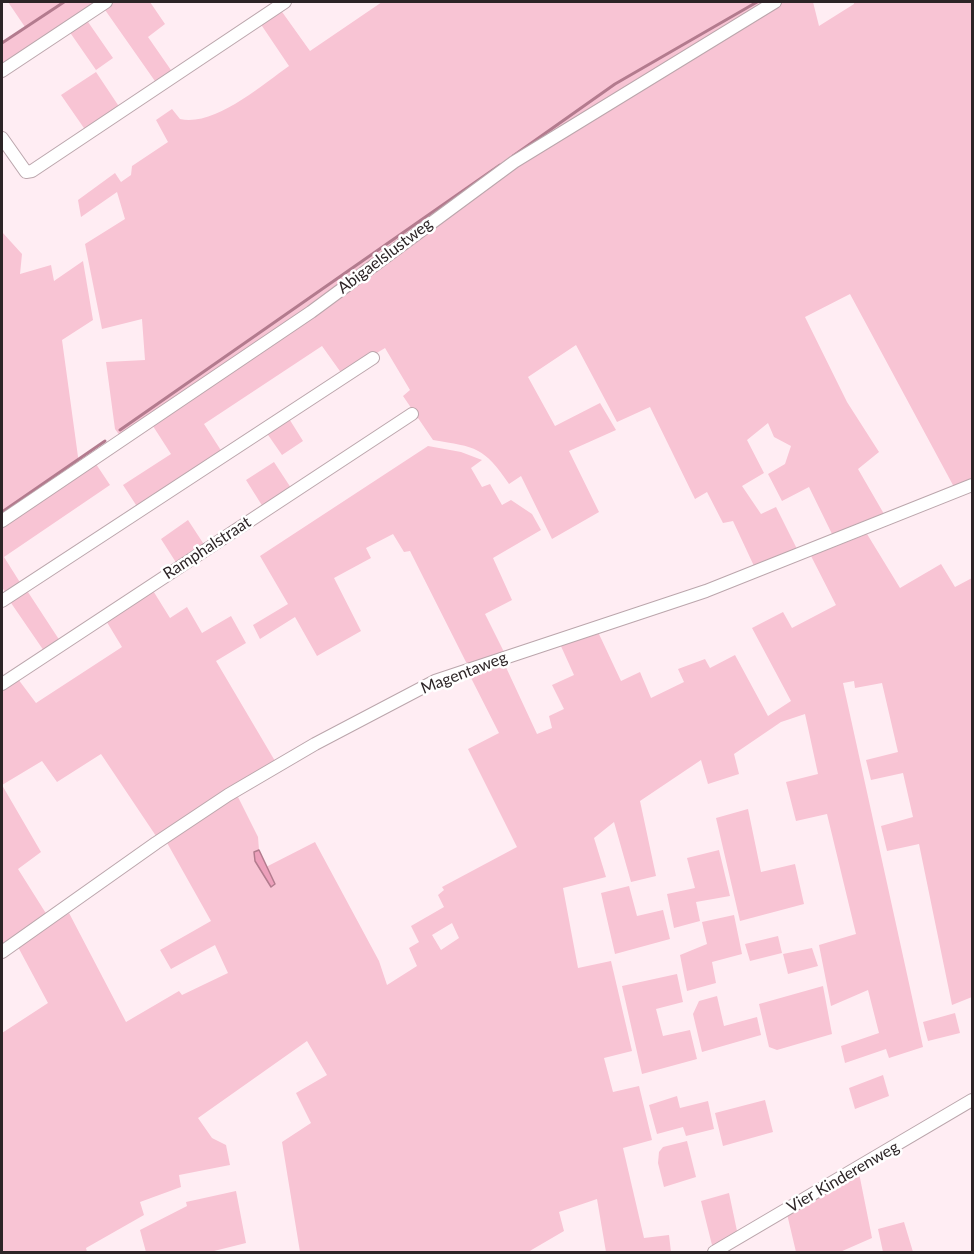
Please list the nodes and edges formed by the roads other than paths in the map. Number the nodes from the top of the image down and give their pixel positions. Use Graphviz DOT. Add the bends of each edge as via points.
graph roads {
  1 [pos="106,2"];
  2 [pos="285,2"];
  3 [pos="775,2"];
  4 [pos="2,71"];
  5 [pos="2,138"];
  6 [pos="374,358"];
  7 [pos="412,414"];
  8 [pos="972,485"];
  9 [pos="2,521"];
  10 [pos="2,601"];
  11 [pos="2,684"];
  12 [pos="2,952"];
  13 [pos="972,1100"];
  14 [pos="714,1252"];
  1 -- 4 [label="street"];
  2 -- 5 [label="street" via="32,171 21,168"];
  3 -- 9 [label="street, Abigaelslustweg" via="514,162 310,312"];
  6 -- 10 [label="street"];
  7 -- 11 [label="street, Ramphalstraat"];
  8 -- 12 [label="street, Magentaweg" via="706,591 435,681 228,795"];
  13 -- 14 [label="street, Vier Kinderenweg"];
}
